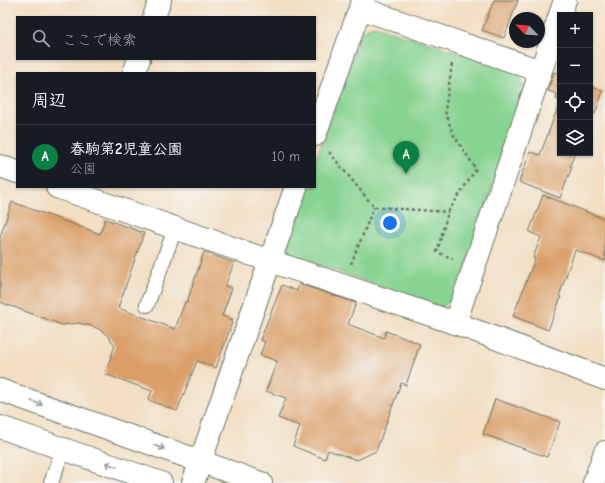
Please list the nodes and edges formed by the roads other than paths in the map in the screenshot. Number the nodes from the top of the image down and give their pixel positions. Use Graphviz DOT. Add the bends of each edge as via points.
graph roads {
  1 [pos="160,0"];
  2 [pos="565,0"];
  3 [pos="361,4"];
  4 [pos="154,16"];
  5 [pos="139,60"];
  6 [pos="540,71"];
  7 [pos="134,72"];
  8 [pos="316,131"];
  9 [pos="0,166"];
  10 [pos="16,172"];
  11 [pos="63,188"];
  12 [pos="296,188"];
  13 [pos="92,193"];
  14 [pos="175,229"];
  15 [pos="270,261"];
  16 [pos="147,305"];
  17 [pos="455,323"];
  18 [pos="605,379"];
  19 [pos="0,390"];
  20 [pos="0,426"];
  21 [pos="63,448"];
  22 [pos="605,452"];
  23 [pos="201,461"];
  24 [pos="51,483"];
  25 [pos="161,483"];
  26 [pos="193,483"];
  27 [pos="261,483"];
  28 [pos="594,483"];
  1 -- 4 [label="street"];
  2 -- 6 [label="street"];
  3 -- 6 [label="street" via="456,42"];
  3 -- 8 [label="street"];
  5 -- 7 [label="street"];
  6 -- 17 [label="street"];
  9 -- 10 [label="street"];
  11 -- 13 [label="street"];
  12 -- 15 [label="street"];
  13 -- 14 [label="street"];
  14 -- 15 [label="street"];
  14 -- 16 [label="lane"];
  15 -- 17 [label="street"];
  15 -- 23 [label="street"];
  17 -- 18 [label="street"];
  19 -- 23 [label="street, one-way"];
  20 -- 21 [label="street"];
  21 -- 24 [label="lane"];
  25 -- 21 [label="street, one-way"];
  22 -- 28 [label="street"];
  23 -- 26 [label="street"];
  23 -- 27 [label="street"];
}
